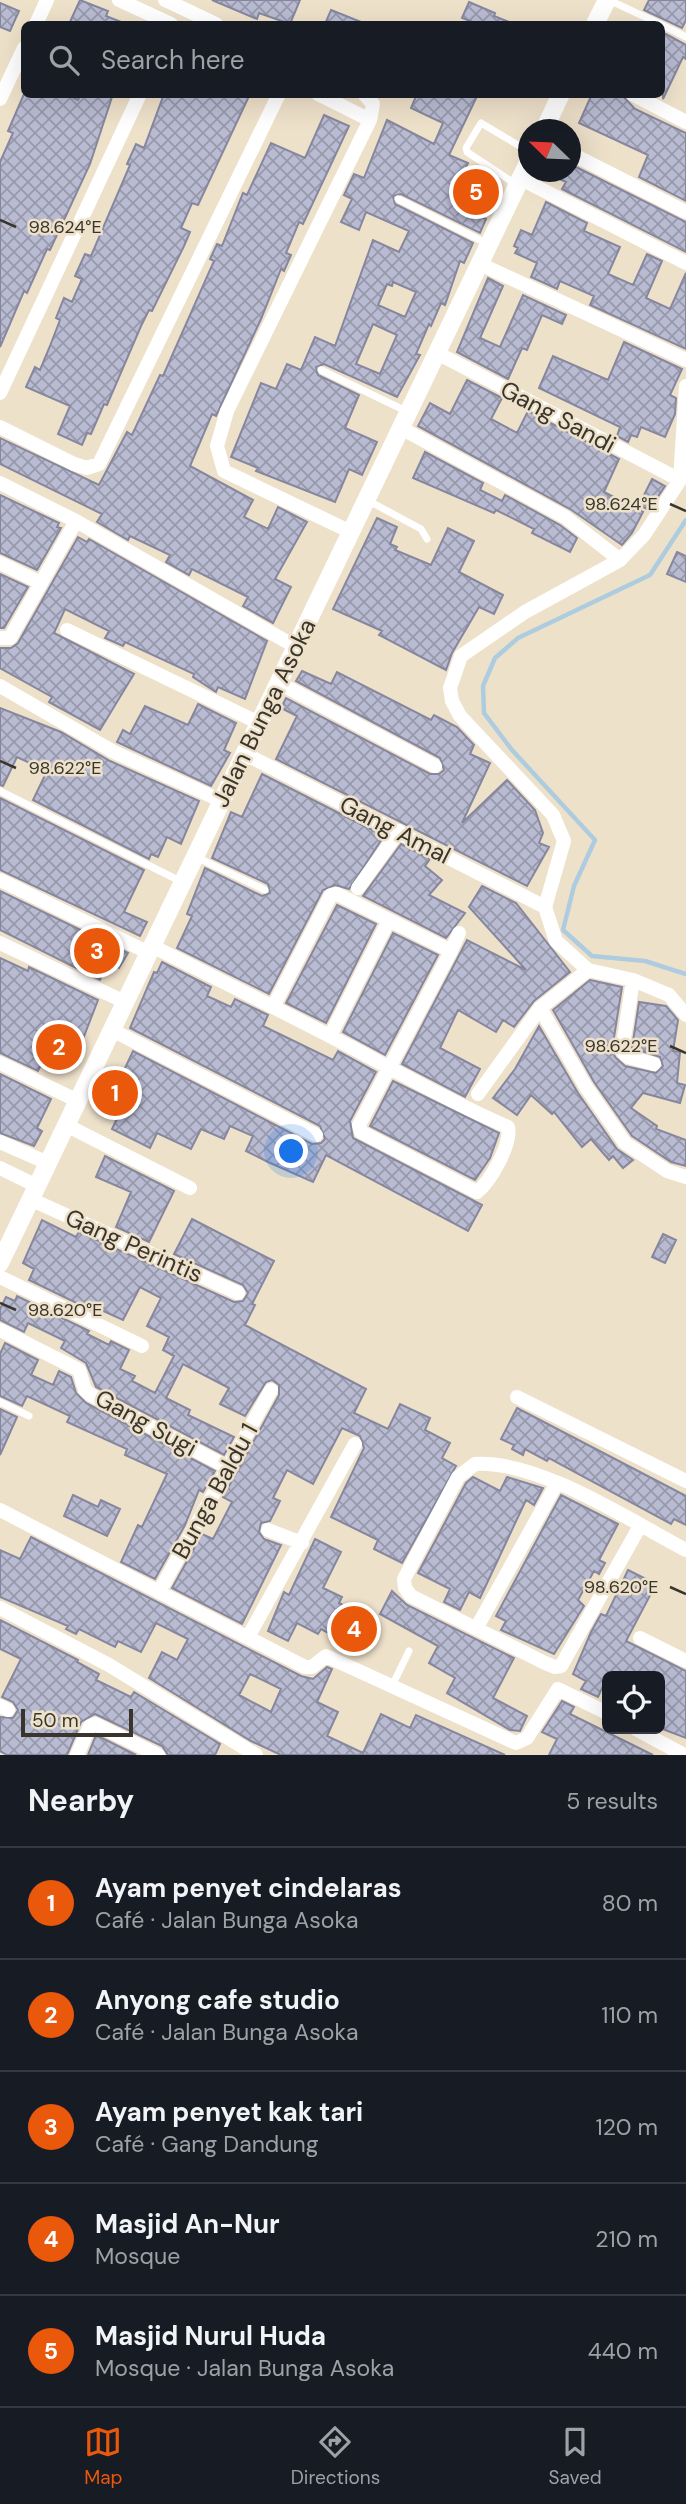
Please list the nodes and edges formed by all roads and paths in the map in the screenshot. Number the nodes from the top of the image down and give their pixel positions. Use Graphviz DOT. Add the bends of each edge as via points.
graph roads {
  1 [pos="47,0"];
  2 [pos="119,0"];
  3 [pos="165,0"];
  4 [pos="607,0"];
  5 [pos="180,7"];
  6 [pos="37,21"];
  7 [pos="165,21"];
  8 [pos="173,21"];
  9 [pos="210,21"];
  10 [pos="596,21"];
  11 [pos="652,21"];
  12 [pos="665,27"];
  13 [pos="686,37"];
  14 [pos="21,54"];
  15 [pos="137,98"];
  16 [pos="277,98"];
  17 [pos="326,98"];
  18 [pos="368,98"];
  19 [pos="559,98"];
  20 [pos="640,98"];
  21 [pos="0,99"];
  22 [pos="549,119"];
  23 [pos="370,120"];
  24 [pos="686,122"];
  25 [pos="518,145"];
  26 [pos="581,159"];
  27 [pos="518,174"];
  28 [pos="519,182"];
  29 [pos="533,182"];
  30 [pos="398,199"];
  31 [pos="686,212"];
  32 [pos="489,245"];
  33 [pos="480,264"];
  34 [pos="686,264"];
  35 [pos="437,353"];
  36 [pos="686,360"];
  37 [pos="321,370"];
  38 [pos="0,393"];
  39 [pos="685,395"];
  40 [pos="405,420"];
  41 [pos="0,427"];
  42 [pos="680,481"];
  43 [pos="0,483"];
  44 [pos="367,499"];
  45 [pos="76,522"];
  46 [pos="351,532"];
  47 [pos="427,539"];
  48 [pos="620,560"];
  49 [pos="0,563"];
  50 [pos="41,583"];
  51 [pos="67,630"];
  52 [pos="0,638"];
  53 [pos="296,647"];
  54 [pos="279,683"];
  55 [pos="0,686"];
  56 [pos="259,723"];
  57 [pos="245,754"];
  58 [pos="435,766"];
  59 [pos="0,791"];
  60 [pos="222,801"];
  61 [pos="399,831"];
  62 [pos="195,857"];
  63 [pos="0,880"];
  64 [pos="183,883"];
  65 [pos="358,888"];
  66 [pos="265,890"];
  67 [pos="545,907"];
  68 [pos="390,920"];
  69 [pos="459,933"];
  70 [pos="0,943"];
  71 [pos="150,950"];
  72 [pos="451,951"];
  73 [pos="588,970"];
  74 [pos="634,980"];
  75 [pos="125,1002"];
  76 [pos="273,1007"];
  77 [pos="541,1008"];
  78 [pos="686,1015"];
  79 [pos="112,1030"];
  80 [pos="330,1036"];
  81 [pos="0,1063"];
  82 [pos="654,1064"];
  83 [pos="390,1068"];
  84 [pos="478,1094"];
  85 [pos="78,1101"];
  86 [pos="66,1125"];
  87 [pos="316,1135"];
  88 [pos="0,1142"];
  89 [pos="48,1163"];
  90 [pos="0,1168"];
  91 [pos="686,1177"];
  92 [pos="190,1188"];
  93 [pos="34,1193"];
  94 [pos="0,1264"];
  95 [pos="238,1293"];
  96 [pos="0,1330"];
  97 [pos="142,1346"];
  98 [pos="271,1390"];
  99 [pos="517,1397"];
  100 [pos="0,1402"];
  101 [pos="29,1416"];
  102 [pos="355,1444"];
  103 [pos="229,1468"];
  104 [pos="686,1481"];
  105 [pos="557,1483"];
  106 [pos="1,1512"];
  107 [pos="640,1526"];
  108 [pos="268,1530"];
  109 [pos="302,1543"];
  110 [pos="686,1550"];
  111 [pos="159,1592"];
  112 [pos="0,1608"];
  113 [pos="477,1627"];
  114 [pos="248,1637"];
  115 [pos="640,1638"];
  116 [pos="409,1651"];
  117 [pos="686,1661"];
  118 [pos="392,1687"];
  119 [pos="602,1711"];
  120 [pos="645,1734"];
  121 [pos="253,1754"];
  122 [pos="76,1755"];
  123 [pos="158,1755"];
  124 [pos="684,1755"];
  1 -- 6 [label="street"];
  2 -- 7 [label="street"];
  3 -- 5 [label="street"];
  4 -- 10 [label="street"];
  4 -- 11 [label="lane"];
  5 -- 8 [label="street"];
  5 -- 9 [label="street"];
  12 -- 13 [label="lane"];
  14 -- 21 [label="street"];
  15 -- 38 [label="street"];
  16 -- 41 [label="street" via="99,464 87,468 74,464"];
  17 -- 23 [label="street"];
  18 -- 23 [label="street" via="373,104"];
  19 -- 22 [label="street"];
  20 -- 24 [label="street"];
  23 -- 46 [label="street" via="227,411 217,446 224,471"];
  25 -- 27 [label="lane" via="481,123 466,148"];
  26 -- 31 [label="street"];
  28 -- 32 [label="street, Jalan Bunga Asoka"];
  29 -- 34 [label="street"];
  30 -- 32 [label="lane"];
  32 -- 33 [label="street, Jalan Bunga Asoka"];
  33 -- 35 [label="street, Jalan Bunga Asoka"];
  33 -- 36 [label="street"];
  35 -- 40 [label="street, Jalan Bunga Asoka"];
  35 -- 42 [label="street, Gang Sandi"];
  37 -- 40 [label="lane"];
  39 -- 42 [label="street"];
  40 -- 44 [label="street, Jalan Bunga Asoka"];
  40 -- 48 [label="street" via="565,517"];
  42 -- 48 [label="street" via="644,535"];
  43 -- 45 [label="street"];
  44 -- 46 [label="street, Jalan Bunga Asoka"];
  44 -- 47 [label="lane" via="421,529"];
  45 -- 50 [label="street"];
  45 -- 53 [label="street"];
  46 -- 53 [label="street, Jalan Bunga Asoka"];
  48 -- 67 [label="street" via="471,647 461,656 451,678 452,701 460,716 552,815 561,831 561,858"];
  49 -- 50 [label="street"];
  50 -- 52 [label="street" via="10,638"];
  51 -- 56 [label="street"];
  53 -- 54 [label="street, Jalan Bunga Asoka"];
  54 -- 56 [label="street, Jalan Bunga Asoka"];
  54 -- 58 [label="street"];
  55 -- 60 [label="street" via="114,752"];
  56 -- 57 [label="street, Jalan Bunga Asoka"];
  57 -- 60 [label="street, Jalan Bunga Asoka"];
  57 -- 61 [label="street, Gang Amal"];
  59 -- 64 [label="lane"];
  60 -- 62 [label="street, Jalan Bunga Asoka"];
  61 -- 65 [label="street"];
  61 -- 67 [label="street, Gang Amal"];
  62 -- 64 [label="street, Jalan Bunga Asoka"];
  62 -- 66 [label="lane"];
  63 -- 71 [label="street"];
  64 -- 71 [label="street, Jalan Bunga Asoka"];
  67 -- 73 [label="street" via="556,941"];
  68 -- 72 [label="street"];
  68 -- 76 [label="street" via="331,895"];
  68 -- 80 [label="street"];
  69 -- 72 [label="street"];
  70 -- 75 [label="street"];
  71 -- 75 [label="street, Jalan Bunga Asoka"];
  71 -- 76 [label="street"];
  72 -- 83 [label="street"];
  73 -- 74 [label="street"];
  73 -- 77 [label="street"];
  74 -- 78 [label="street" via="676,1000"];
  74 -- 82 [label="street" via="622,1051"];
  75 -- 79 [label="street, Jalan Bunga Asoka"];
  76 -- 80 [label="street"];
  77 -- 84 [label="street"];
  77 -- 91 [label="street" via="586,1087 625,1143 667,1171"];
  79 -- 85 [label="street, Jalan Bunga Asoka"];
  79 -- 87 [label="street"];
  80 -- 83 [label="street"];
  81 -- 85 [label="street"];
  83 -- 83 [label="street" via="508,1127 509,1136 485,1185 475,1191 361,1132 359,1125"];
  85 -- 86 [label="street, Jalan Bunga Asoka"];
  86 -- 89 [label="street, Jalan Bunga Asoka"];
  86 -- 92 [label="street"];
  88 -- 89 [label="street"];
  89 -- 93 [label="street, Jalan Bunga Asoka"];
  90 -- 93 [label="street, Gang Perintis"];
  93 -- 94 [label="street, Jalan Bunga Asoka"];
  93 -- 95 [label="street, Gang Perintis"];
  94 -- 97 [label="street"];
  96 -- 103 [label="street, Gang Sugi" via="79,1370 91,1395"];
  98 -- 103 [label="street, Bunga Baldu 1"];
  99 -- 104 [label="street"];
  100 -- 101 [label="lane"];
  102 -- 109 [label="street"];
  103 -- 111 [label="street, Bunga Baldu 1"];
  105 -- 107 [label="street"];
  105 -- 113 [label="street"];
  105 -- 113 [label="street" via="493,1463 475,1464 458,1477 404,1579 405,1588 411,1596"];
  106 -- 111 [label="street"];
  107 -- 110 [label="street"];
  107 -- 113 [label="street" via="561,1666 545,1663"];
  108 -- 109 [label="street"];
  109 -- 114 [label="street"];
  111 -- 114 [label="street"];
  112 -- 121 [label="street" via="109,1665"];
  114 -- 118 [label="street" via="305,1667 326,1656"];
  115 -- 117 [label="street"];
  116 -- 118 [label="lane"];
  118 -- 119 [label="street" via="516,1743 527,1738 558,1689"];
  120 -- 124 [label="street"];
  122 -- 123 [label="street" via="95,1724"];
}
